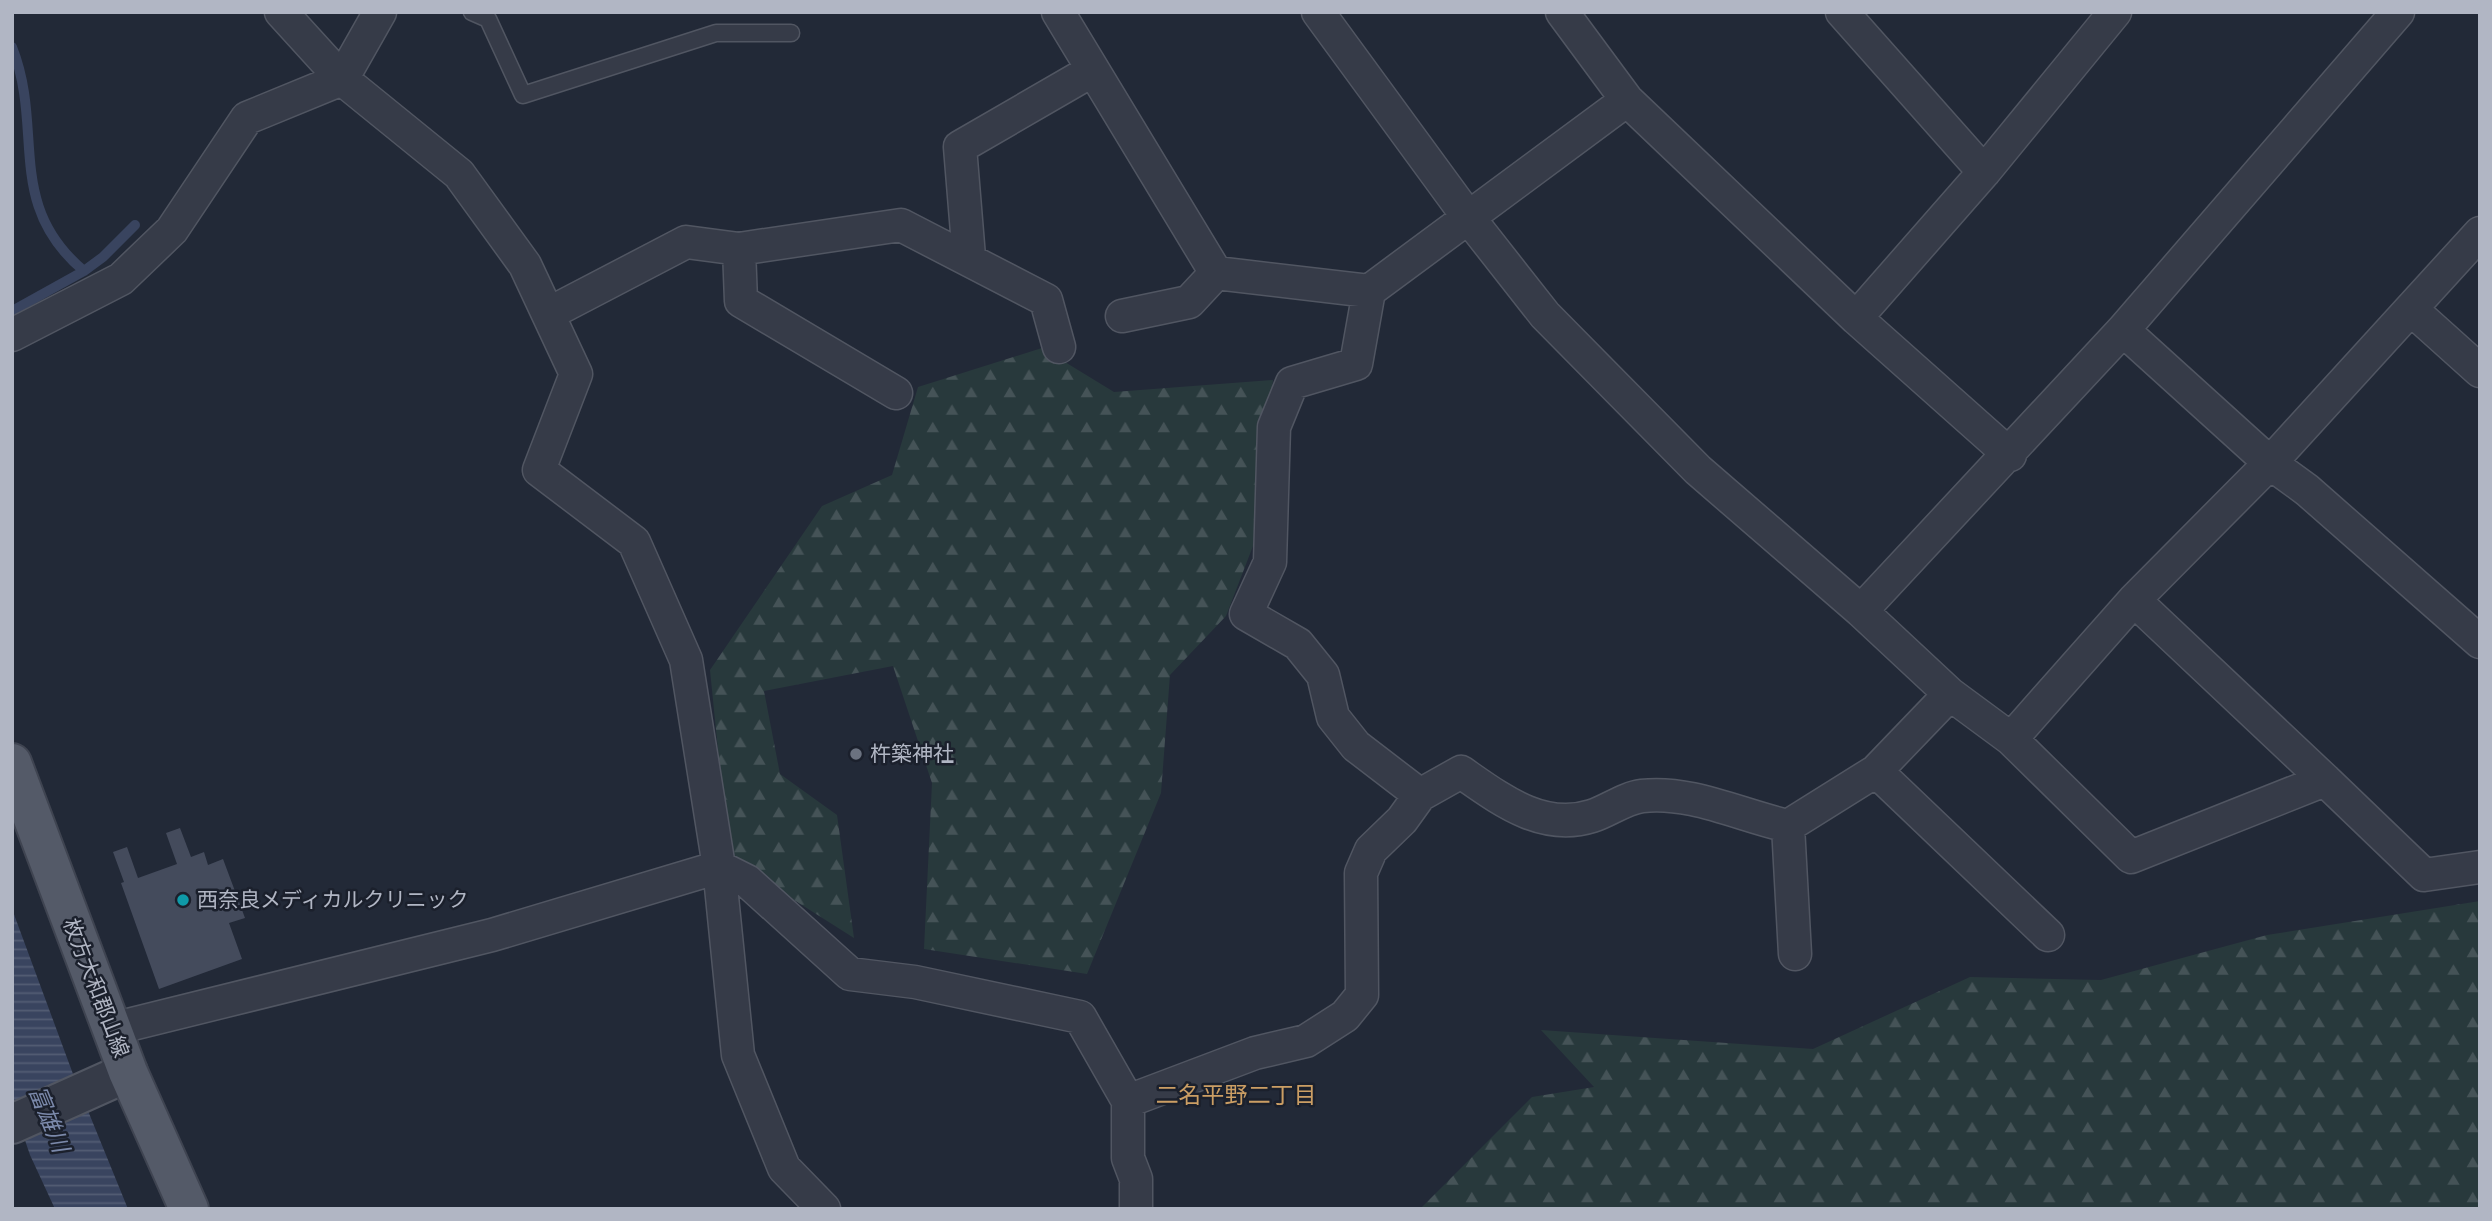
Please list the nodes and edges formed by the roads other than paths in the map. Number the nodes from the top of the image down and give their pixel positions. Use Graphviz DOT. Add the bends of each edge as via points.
graph roads {
  1 [pos="281,12"];
  2 [pos="380,12"];
  3 [pos="472,12"];
  4 [pos="1058,12"];
  5 [pos="1318,12"];
  6 [pos="1562,12"];
  7 [pos="1842,12"];
  8 [pos="2398,12"];
  9 [pos="2111,14"];
  10 [pos="791,33"];
  11 [pos="1093,70"];
  12 [pos="342,79"];
  13 [pos="1627,100"];
  14 [pos="1984,172"];
  15 [pos="1468,217"];
  16 [pos="2480,233"];
  17 [pos="738,249"];
  18 [pos="969,257"];
  19 [pos="1216,273"];
  20 [pos="1369,291"];
  21 [pos="2411,309"];
  22 [pos="548,314"];
  23 [pos="1122,316"];
  24 [pos="1856,318"];
  25 [pos="2123,330"];
  26 [pos="12,335"];
  27 [pos="1059,347"];
  28 [pos="2480,371"];
  29 [pos="896,393"];
  30 [pos="2010,455"];
  31 [pos="2270,463"];
  32 [pos="2134,600"];
  33 [pos="1861,611"];
  34 [pos="2480,642"];
  35 [pos="1951,694"];
  36 [pos="2011,739"];
  37 [pos="12,763"];
  38 [pos="1876,771"];
  39 [pos="2325,779"];
  40 [pos="1420,795"];
  41 [pos="1788,826"];
  42 [pos="719,867"];
  43 [pos="2480,867"];
  44 [pos="2048,935"];
  45 [pos="1795,954"];
  46 [pos="112,1029"];
  47 [pos="115,1077"];
  48 [pos="1128,1101"];
  49 [pos="12,1124"];
  50 [pos="189,1209"];
  51 [pos="824,1209"];
  52 [pos="1136,1209"];
  1 -- 12 [label="street"];
  2 -- 12 [label="street"];
  3 -- 10 [label="lane" via="488,19 523,95 716,33"];
  4 -- 11 [label="street"];
  5 -- 15 [label="street"];
  6 -- 13 [label="street"];
  7 -- 14 [label="street"];
  8 -- 25 [label="street"];
  9 -- 14 [label="street"];
  11 -- 18 [label="street" via="960,148"];
  11 -- 19 [label="street"];
  12 -- 22 [label="street" via="459,174 525,265"];
  12 -- 26 [label="street" via="247,118 172,230 121,279"];
  13 -- 15 [label="street"];
  13 -- 24 [label="street"];
  14 -- 24 [label="street"];
  15 -- 20 [label="street"];
  15 -- 33 [label="street" via="1545,315 1688,460"];
  16 -- 21 [label="street"];
  17 -- 18 [label="street" via="901,225"];
  17 -- 22 [label="street" via="686,242"];
  17 -- 29 [label="street" via="741,301"];
  18 -- 27 [label="street" via="1046,300"];
  19 -- 20 [label="street"];
  19 -- 23 [label="street" via="1189,302"];
  20 -- 40 [label="street" via="1356,364 1292,383 1275,427 1270,562 1246,614 1298,645 1323,675 1333,717 1356,746"];
  21 -- 28 [label="street"];
  21 -- 31 [label="street"];
  22 -- 42 [label="street" via="576,374 539,470 634,542 686,660"];
  24 -- 30 [label="street"];
  25 -- 30 [label="street"];
  25 -- 31 [label="street"];
  30 -- 33 [label="street"];
  31 -- 32 [label="street"];
  31 -- 34 [label="street"];
  32 -- 36 [label="street"];
  32 -- 39 [label="street"];
  33 -- 35 [label="street"];
  35 -- 36 [label="street"];
  35 -- 38 [label="street"];
  36 -- 39 [label="street" via="2130,858"];
  37 -- 46 [label="main road, 枚方大和郡山線"];
  38 -- 41 [label="street"];
  38 -- 44 [label="street"];
  39 -- 43 [label="street" via="2424,875"];
  40 -- 41 [label="street" via="1461,772 1516,810 1554,819 1590,817 1641,796 1701,800"];
  40 -- 48 [label="street" via="1371,850 1361,873 1362,995 1345,1016 1306,1041 1255,1054"];
  41 -- 45 [label="street"];
  42 -- 46 [label="street" via="492,935"];
  42 -- 48 [label="street" via="747,881 849,974 915,982 1080,1017"];
  42 -- 51 [label="street" via="738,1055 784,1168"];
  46 -- 47 [label="main road, 枚方大和郡山線"];
  47 -- 49 [label="street"];
  47 -- 50 [label="main road, 枚方大和郡山線"];
  48 -- 52 [label="street" via="1128,1158 1136,1179"];
}
